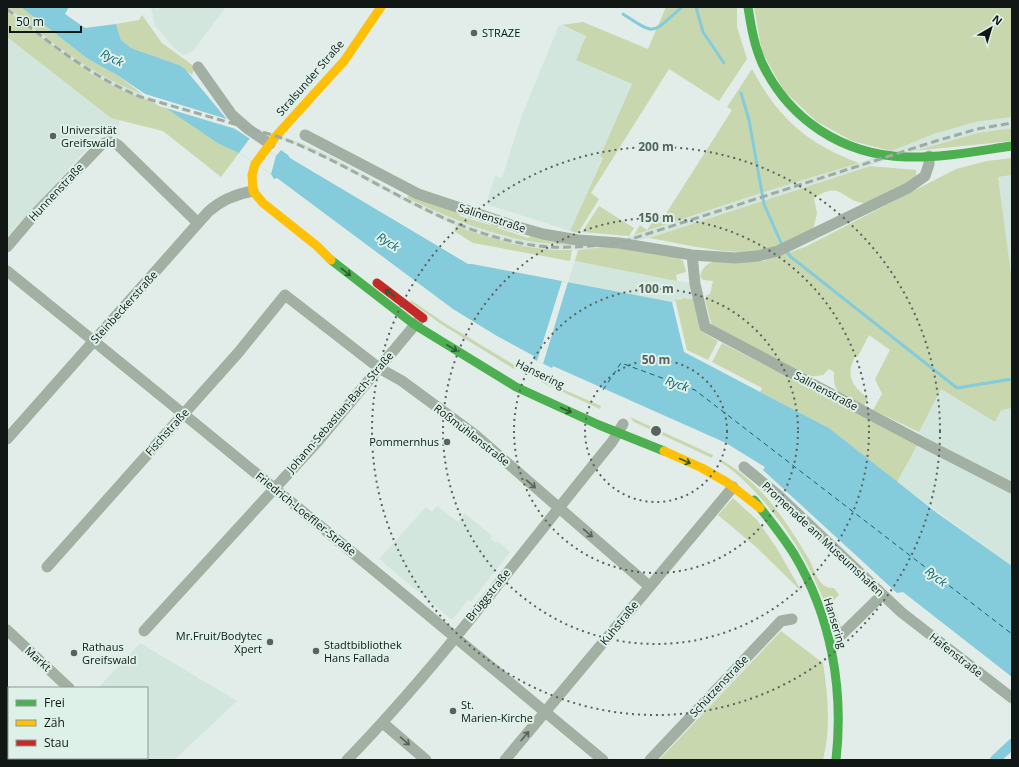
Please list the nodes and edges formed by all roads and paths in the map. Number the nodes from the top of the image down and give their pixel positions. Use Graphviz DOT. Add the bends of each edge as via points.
graph roads {
  1 [pos="381,7"];
  2 [pos="748,7"];
  3 [pos="198,67"];
  4 [pos="305,135"];
  5 [pos="268,146"];
  6 [pos="1012,146"];
  7 [pos="929,156"];
  8 [pos="253,191"];
  9 [pos="198,223"];
  10 [pos="7,246"];
  11 [pos="317,246"];
  12 [pos="692,255"];
  13 [pos="344,258"];
  14 [pos="7,271"];
  15 [pos="368,276"];
  16 [pos="285,295"];
  17 [pos="418,321"];
  18 [pos="434,325"];
  19 [pos="94,340"];
  20 [pos="474,350"];
  21 [pos="380,368"];
  22 [pos="555,394"];
  23 [pos="183,414"];
  24 [pos="622,426"];
  25 [pos="653,436"];
  26 [pos="7,439"];
  27 [pos="744,467"];
  28 [pos="733,487"];
  29 [pos="1012,488"];
  30 [pos="273,489"];
  31 [pos="558,507"];
  32 [pos="760,508"];
  33 [pos="47,567"];
  34 [pos="649,586"];
  35 [pos="882,595"];
  36 [pos="901,612"];
  37 [pos="792,619"];
  38 [pos="7,630"];
  39 [pos="144,631"];
  40 [pos="454,637"];
  41 [pos="837,639"];
  42 [pos="69,687"];
  43 [pos="1012,698"];
  44 [pos="545,712"];
  45 [pos="383,722"];
  46 [pos="347,760"];
  47 [pos="426,760"];
  48 [pos="505,760"];
  49 [pos="603,760"];
  50 [pos="650,760"];
  51 [pos="836,760"];
  1 -- 5 [label="main road, Stralsunder Straße" via="344,61"];
  2 -- 7 [label="main road" via="752,37 766,73 780,95 797,113 828,136 850,146 890,156"];
  3 -- 5 [label="street" via="232,115"];
  4 -- 12 [label="street, Salinenstraße" via="418,194 511,225 571,238"];
  5 -- 8 [label="main road, Stralsunder Straße" via="252,175"];
  6 -- 7 [label="main road"];
  7 -- 12 [label="street, Salinenstraße" via="927,172 922,179 778,251 735,258"];
  8 -- 9 [label="street, Steinbeckerstraße" via="241,193 221,202"];
  8 -- 11 [label="main road, Hansering" via="272,210"];
  9 -- 10 [label="street, Hunnenstraße" via="118,146 109,142 101,144"];
  9 -- 19 [label="street, Steinbeckerstraße"];
  11 -- 13 [label="main road, Hansering" via="338,253"];
  11 -- 17 [label="main road, Hansering, one-way" via="332,261"];
  12 -- 29 [label="street, Salinenstraße" via="695,284 705,327"];
  14 -- 19 [label="street, Friedrich-Loeffler-Straße"];
  17 -- 15 [label="main road, Hansering, one-way"];
  16 -- 21 [label="street, Roßmühlenstraße"];
  16 -- 23 [label="street, Fischstraße" via="238,353"];
  17 -- 18 [label="main road, Hansering"];
  17 -- 21 [label="street, Johann-Sebastian-Bach-Straße"];
  17 -- 24 [label="main road, Hansering, one-way" via="516,387"];
  19 -- 23 [label="street, Friedrich-Loeffler-Straße"];
  19 -- 26 [label="street, Steinbeckerstraße"];
  20 -- 22 [label="main road, Hansering" via="520,379"];
  21 -- 30 [label="street, Johann-Sebastian-Bach-Straße"];
  21 -- 31 [label="street, Roßmühlenstraße, one-way" via="402,381 474,434"];
  23 -- 30 [label="street, Friedrich-Loeffler-Straße"];
  23 -- 33 [label="street, Fischstraße"];
  24 -- 28 [label="main road, Hansering, one-way"];
  24 -- 31 [label="street, Brüggstraße" via="612,442"];
  25 -- 32 [label="main road, Hansering" via="714,465 749,494"];
  27 -- 35 [label="street, Promenade am Museumshafen" via="778,495"];
  28 -- 32 [label="main road, Hansering"];
  28 -- 34 [label="street, Kuhstraße"];
  30 -- 39 [label="street, Johann-Sebastian-Bach-Straße"];
  30 -- 40 [label="street, Friedrich-Loeffler-Straße"];
  31 -- 34 [label="street, Roßmühlenstraße, one-way"];
  31 -- 40 [label="street, Brüggstraße"];
  32 -- 51 [label="main road, Hansering" via="798,560 832,644 840,723"];
  34 -- 44 [label="street, Kuhstraße"];
  35 -- 36 [label="street, Promenade am Museumshafen"];
  35 -- 41 [label="street"];
  36 -- 43 [label="street, Hafenstraße"];
  37 -- 50 [label="street, Schützenstraße" via="782,621"];
  38 -- 42 [label="street, Markt"];
  40 -- 44 [label="street, Friedrich-Loeffler-Straße"];
  40 -- 45 [label="street, Brüggstraße"];
  48 -- 44 [label="street, Kuhstraße, one-way"];
  44 -- 49 [label="street, Friedrich-Loeffler-Straße"];
  45 -- 46 [label="street, Brüggstraße"];
  45 -- 47 [label="street, one-way"];
}
